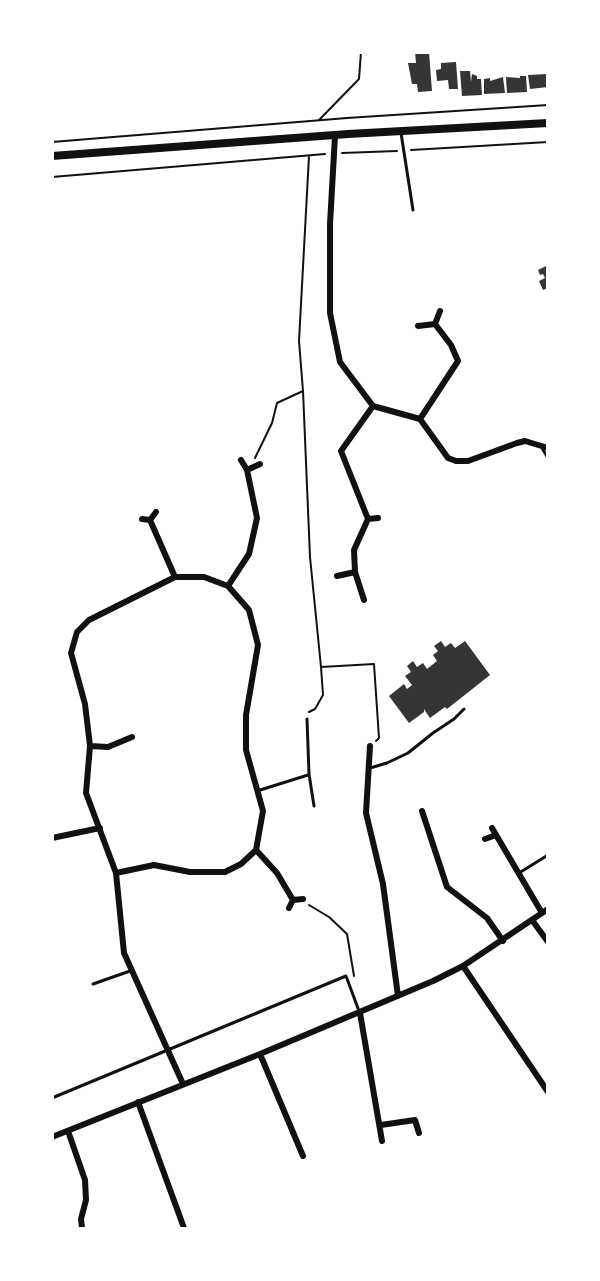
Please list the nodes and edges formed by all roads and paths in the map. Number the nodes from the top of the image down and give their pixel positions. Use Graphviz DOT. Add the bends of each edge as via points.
graph roads {
  1 [pos="361,52"];
  2 [pos="548,105"];
  3 [pos="318,120"];
  4 [pos="548,123"];
  5 [pos="400,131"];
  6 [pos="335,136"];
  7 [pos="52,142"];
  8 [pos="548,142"];
  9 [pos="403,151"];
  10 [pos="334,153"];
  11 [pos="309,155"];
  12 [pos="52,156"];
  13 [pos="52,177"];
  14 [pos="413,210"];
  15 [pos="440,311"];
  16 [pos="435,324"];
  17 [pos="418,326"];
  18 [pos="303,391"];
  19 [pos="374,406"];
  20 [pos="420,419"];
  21 [pos="545,447"];
  22 [pos="548,458"];
  23 [pos="241,460"];
  24 [pos="253,467"];
  25 [pos="156,512"];
  26 [pos="378,518"];
  27 [pos="368,519"];
  28 [pos="355,572"];
  29 [pos="337,576"];
  30 [pos="175,577"];
  31 [pos="228,586"];
  32 [pos="364,600"];
  33 [pos="321,667"];
  34 [pos="464,709"];
  35 [pos="307,719"];
  36 [pos="132,737"];
  37 [pos="90,746"];
  38 [pos="370,748"];
  39 [pos="369,769"];
  40 [pos="309,774"];
  41 [pos="256,791"];
  42 [pos="314,806"];
  43 [pos="422,811"];
  44 [pos="100,828"];
  45 [pos="492,828"];
  46 [pos="496,835"];
  47 [pos="52,838"];
  48 [pos="485,839"];
  49 [pos="256,850"];
  50 [pos="548,855"];
  51 [pos="116,873"];
  52 [pos="519,873"];
  53 [pos="303,899"];
  54 [pos="293,900"];
  55 [pos="289,909"];
  56 [pos="545,911"];
  57 [pos="532,920"];
  58 [pos="503,940"];
  59 [pos="548,942"];
  60 [pos="463,966"];
  61 [pos="132,970"];
  62 [pos="354,979"];
  63 [pos="93,984"];
  64 [pos="398,996"];
  65 [pos="360,1013"];
  66 [pos="168,1050"];
  67 [pos="260,1054"];
  68 [pos="183,1084"];
  69 [pos="548,1092"];
  70 [pos="52,1098"];
  71 [pos="138,1102"];
  72 [pos="381,1125"];
  73 [pos="68,1131"];
  74 [pos="419,1133"];
  75 [pos="52,1137"];
  76 [pos="382,1141"];
  77 [pos="303,1156"];
  78 [pos="82,1228"];
  79 [pos="184,1228"];
  1 -- 3 [label="path" via="358,79"];
  2 -- 3 [label="path"];
  3 -- 7 [label="path"];
  4 -- 5 [label="main road"];
  5 -- 6 [label="main road"];
  5 -- 9 [label="lane"];
  6 -- 10 [label="street"];
  6 -- 12 [label="main road"];
  8 -- 9 [label="path"];
  9 -- 10 [label="path"];
  9 -- 14 [label="lane"];
  10 -- 11 [label="path"];
  10 -- 19 [label="street" via="330,313 340,362"];
  11 -- 13 [label="path"];
  11 -- 18 [label="path" via="299,341"];
  15 -- 16 [label="street"];
  16 -- 17 [label="street"];
  16 -- 20 [label="street" via="452,345 458,361"];
  18 -- 24 [label="path" via="277,403"];
  18 -- 33 [label="path" via="310,556"];
  19 -- 20 [label="street"];
  19 -- 27 [label="street" via="341,451"];
  20 -- 21 [label="street" via="441,450 456,461 477,459 525,441"];
  21 -- 22 [label="lane"];
  23 -- 24 [label="street"];
  24 -- 31 [label="street" via="257,518 249,554"];
  25 -- 30 [label="street" via="146,520"];
  26 -- 27 [label="street"];
  27 -- 28 [label="street" via="354,550"];
  28 -- 29 [label="street"];
  28 -- 32 [label="street"];
  30 -- 31 [label="street" via="204,577"];
  30 -- 37 [label="street" via="88,620 76,632 71,653 85,704"];
  31 -- 41 [label="street" via="249,610 258,645 246,715 246,750"];
  33 -- 35 [label="path" via="323,695"];
  33 -- 38 [label="path" via="374,664 379,738"];
  34 -- 39 [label="lane" via="408,753"];
  35 -- 40 [label="lane"];
  36 -- 37 [label="street" via="108,747"];
  37 -- 44 [label="street" via="87,793"];
  38 -- 39 [label="street"];
  39 -- 64 [label="street" via="366,813 383,884"];
  40 -- 41 [label="lane"];
  40 -- 42 [label="lane"];
  41 -- 49 [label="street" via="263,811"];
  43 -- 58 [label="street" via="447,886 487,918"];
  44 -- 47 [label="street"];
  44 -- 51 [label="street"];
  45 -- 46 [label="street"];
  46 -- 48 [label="street"];
  46 -- 52 [label="street"];
  49 -- 51 [label="street" via="225,872 190,872 154,865"];
  49 -- 54 [label="street" via="277,873"];
  50 -- 52 [label="lane"];
  51 -- 61 [label="street" via="124,953"];
  52 -- 56 [label="street"];
  53 -- 54 [label="street"];
  53 -- 62 [label="path" via="347,934"];
  54 -- 55 [label="street"];
  56 -- 57 [label="street"];
  57 -- 58 [label="street"];
  57 -- 59 [label="street"];
  58 -- 60 [label="street"];
  60 -- 64 [label="street"];
  60 -- 69 [label="street"];
  61 -- 63 [label="lane"];
  61 -- 66 [label="street"];
  64 -- 65 [label="street"];
  65 -- 66 [label="lane" via="346,976"];
  65 -- 67 [label="street"];
  65 -- 72 [label="street"];
  66 -- 68 [label="street"];
  66 -- 70 [label="lane"];
  67 -- 68 [label="street"];
  67 -- 77 [label="street"];
  68 -- 71 [label="street"];
  71 -- 73 [label="street"];
  71 -- 79 [label="street"];
  72 -- 74 [label="street" via="415,1120"];
  72 -- 76 [label="street"];
  73 -- 75 [label="street"];
  73 -- 78 [label="street" via="85,1180"];
}
